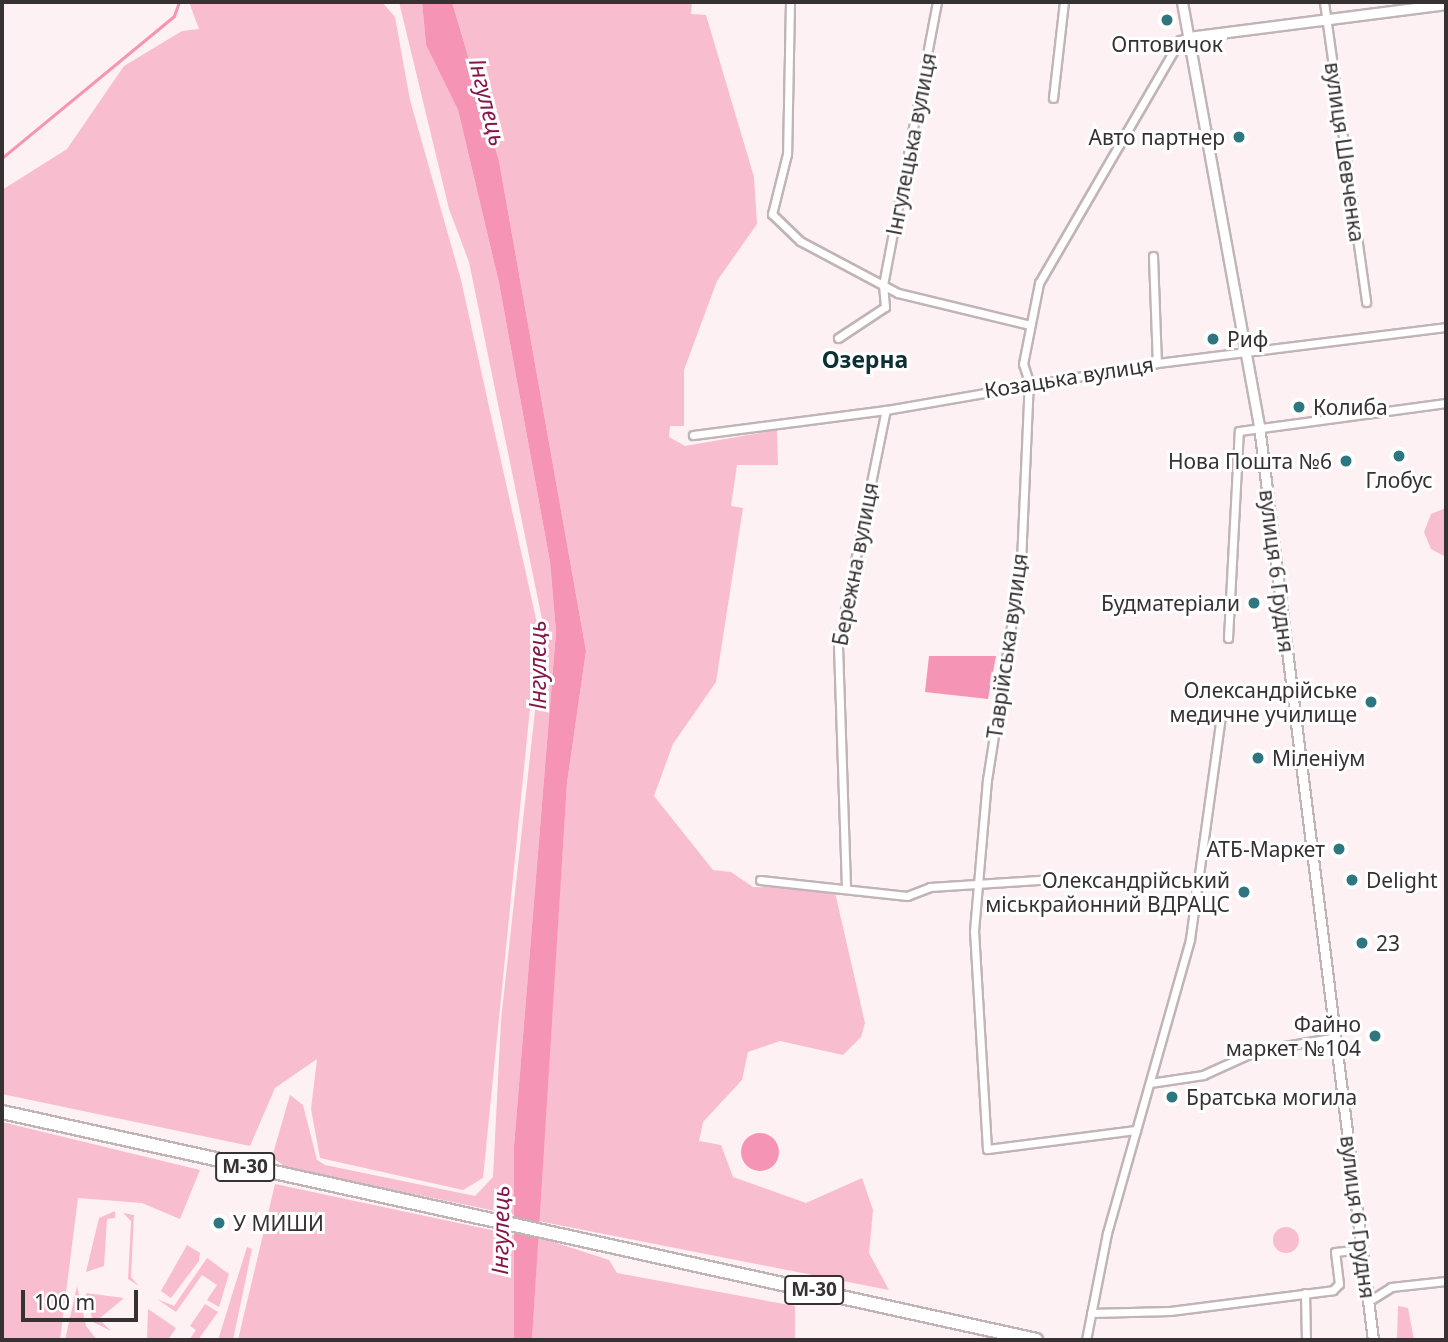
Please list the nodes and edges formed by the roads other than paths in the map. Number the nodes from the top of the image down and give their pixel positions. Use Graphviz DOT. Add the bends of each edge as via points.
graph roads {
  1 [pos="790,2"];
  2 [pos="937,2"];
  3 [pos="1064,2"];
  4 [pos="1182,2"];
  5 [pos="1324,2"];
  6 [pos="1446,4"];
  7 [pos="1326,18"];
  8 [pos="1189,37"];
  9 [pos="1053,98"];
  10 [pos="1153,256"];
  11 [pos="883,285"];
  12 [pos="1366,302"];
  13 [pos="1030,325"];
  14 [pos="1446,327"];
  15 [pos="838,338"];
  16 [pos="1247,352"];
  17 [pos="1157,363"];
  18 [pos="1029,382"];
  19 [pos="1446,403"];
  20 [pos="886,410"];
  21 [pos="1259,426"];
  22 [pos="693,435"];
  23 [pos="1228,638"];
  24 [pos="1221,715"];
  25 [pos="1054,879"];
  26 [pos="760,880"];
  27 [pos="976,884"];
  28 [pos="846,887"];
  29 [pos="1336,1037"];
  30 [pos="1150,1083"];
  31 [pos="2,1112"];
  32 [pos="1136,1130"];
  33 [pos="1363,1249"];
  34 [pos="1446,1281"];
  35 [pos="1305,1293"];
  36 [pos="1369,1301"];
  37 [pos="1091,1313"];
  38 [pos="1030,1340"];
  39 [pos="1086,1340"];
  40 [pos="1306,1340"];
  41 [pos="1373,1340"];
  1 -- 11 [label="street" via="787,154 772,214 800,241"];
  2 -- 11 [label="street, Інгулецька вулиця"];
  3 -- 9 [label="street"];
  4 -- 8 [label="street, вулиця 6 Грудня"];
  5 -- 7 [label="street, вулиця Шевченка"];
  6 -- 7 [label="street"];
  7 -- 8 [label="street"];
  7 -- 12 [label="street, вулиця Шевченка"];
  8 -- 13 [label="street, Таврійська вулиця" via="1180,40 1040,283"];
  8 -- 16 [label="street, вулиця 6 Грудня"];
  10 -- 17 [label="street"];
  11 -- 13 [label="street"];
  11 -- 15 [label="street, Інгулецька вулиця" via="885,307"];
  13 -- 18 [label="street, Таврійська вулиця" via="1023,364"];
  14 -- 16 [label="street, Козацька вулиця"];
  16 -- 17 [label="street, Козацька вулиця"];
  16 -- 21 [label="street, вулиця 6 Грудня"];
  17 -- 18 [label="street, Козацька вулиця"];
  18 -- 20 [label="street, Козацька вулиця"];
  18 -- 27 [label="street, Таврійська вулиця" via="1021,562"];
  19 -- 21 [label="street"];
  20 -- 22 [label="street, Козацька вулиця"];
  20 -- 28 [label="street, Бережна вулиця" via="838,645"];
  21 -- 23 [label="street, вулиця 6 Грудня" via="1239,431"];
  21 -- 29 [label="street, вулиця 6 Грудня"];
  24 -- 30 [label="street" via="1190,939"];
  25 -- 27 [label="street"];
  26 -- 28 [label="street"];
  27 -- 28 [label="street" via="930,887 907,896"];
  27 -- 32 [label="street, Таврійська вулиця" via="987,1149"];
  29 -- 30 [label="street" via="1256,1051 1203,1074"];
  29 -- 33 [label="street, вулиця 6 Грудня"];
  30 -- 32 [label="street"];
  31 -- 38 [label="highway, М-30"];
  32 -- 37 [label="street"];
  33 -- 35 [label="street" via="1335,1252 1337,1288"];
  33 -- 36 [label="street, вулиця 6 Грудня"];
  34 -- 36 [label="street" via="1391,1287"];
  35 -- 37 [label="street" via="1170,1311"];
  35 -- 40 [label="street"];
  36 -- 41 [label="street, вулиця 6 Грудня"];
  37 -- 39 [label="street"];
}
